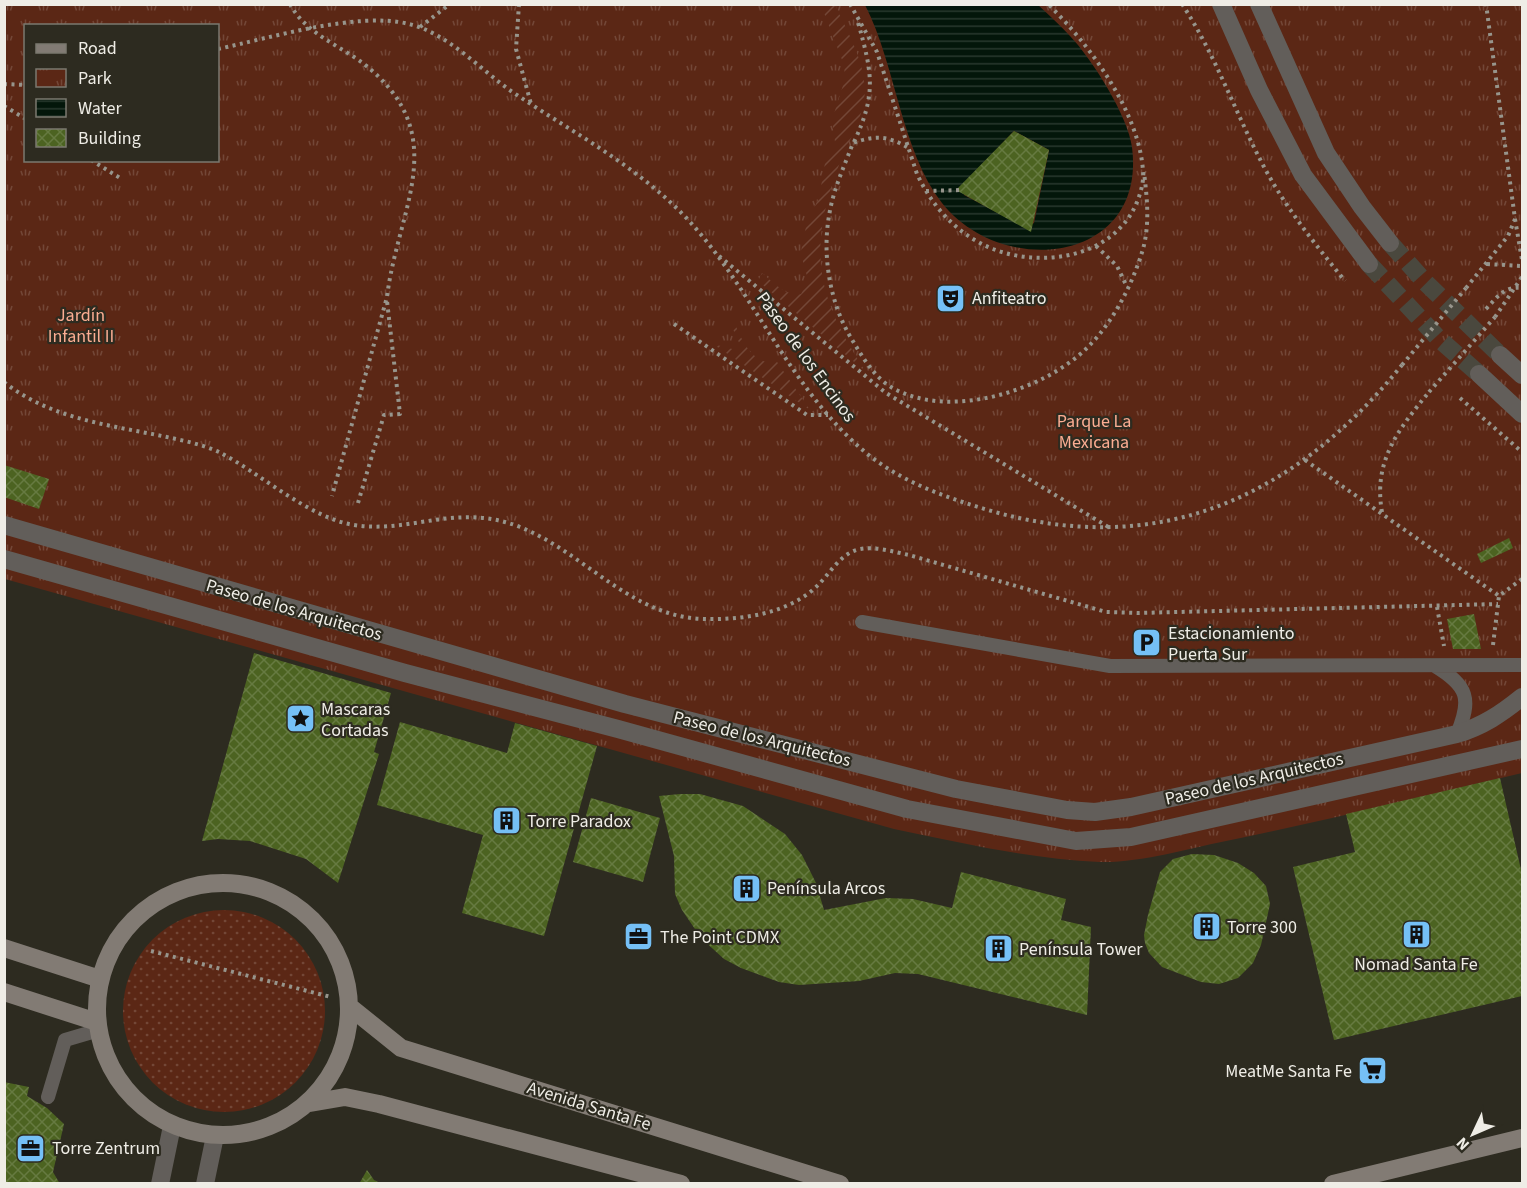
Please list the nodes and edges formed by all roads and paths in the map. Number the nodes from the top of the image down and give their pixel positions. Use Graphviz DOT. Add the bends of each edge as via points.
graph roads {
  1 [pos="290,4"];
  2 [pos="450,4"];
  3 [pos="519,4"];
  4 [pos="850,4"];
  5 [pos="1048,4"];
  6 [pos="1182,4"];
  7 [pos="1221,4"];
  8 [pos="1259,4"];
  9 [pos="1486,4"];
  10 [pos="856,16"];
  11 [pos="420,27"];
  12 [pos="310,29"];
  13 [pos="219,49"];
  14 [pos="4,84"];
  15 [pos="24,85"];
  16 [pos="531,104"];
  17 [pos="4,106"];
  18 [pos="24,119"];
  19 [pos="854,143"];
  20 [pos="908,147"];
  21 [pos="94,162"];
  22 [pos="1144,172"];
  23 [pos="120,178"];
  24 [pos="963,190"];
  25 [pos="928,191"];
  26 [pos="1515,219"];
  27 [pos="1390,243"];
  28 [pos="1096,246"];
  29 [pos="714,252"];
  30 [pos="1522,260"];
  31 [pos="1369,264"];
  32 [pos="1486,264"];
  33 [pos="1522,266"];
  34 [pos="1522,277"];
  35 [pos="1345,281"];
  36 [pos="1128,287"];
  37 [pos="1517,287"];
  38 [pos="1522,288"];
  39 [pos="387,297"];
  40 [pos="1486,309"];
  41 [pos="674,324"];
  42 [pos="1500,355"];
  43 [pos="1479,375"];
  44 [pos="1522,375"];
  45 [pos="4,382"];
  46 [pos="890,386"];
  47 [pos="886,393"];
  48 [pos="1460,399"];
  49 [pos="1522,414"];
  50 [pos="828,415"];
  51 [pos="1522,452"];
  52 [pos="1305,460"];
  53 [pos="332,496"];
  54 [pos="358,503"];
  55 [pos="1382,513"];
  56 [pos="4,525"];
  57 [pos="1111,529"];
  58 [pos="4,559"];
  59 [pos="1521,583"];
  60 [pos="1498,596"];
  61 [pos="1498,604"];
  62 [pos="1437,607"];
  63 [pos="862,622"];
  64 [pos="1491,664"];
  65 [pos="1441,665"];
  66 [pos="1522,665"];
  67 [pos="1522,697"];
  68 [pos="625,704"];
  69 [pos="618,729"];
  70 [pos="1457,734"];
  71 [pos="1522,749"];
  72 [pos="4,948"];
  73 [pos="151,951"];
  74 [pos="100,979"];
  75 [pos="4,992"];
  76 [pos="333,998"];
  77 [pos="350,1007"];
  78 [pos="98,1026"];
  79 [pos="48,1097"];
  80 [pos="310,1103"];
  81 [pos="172,1126"];
  82 [pos="215,1136"];
  83 [pos="1522,1138"];
  84 [pos="160,1184"];
  85 [pos="205,1184"];
  86 [pos="681,1184"];
  87 [pos="840,1184"];
  88 [pos="1333,1184"];
  1 -- 12 [label="path"];
  2 -- 11 [label="path"];
  3 -- 16 [label="path" via="516,49"];
  4 -- 10 [label="path"];
  5 -- 22 [label="path" via="1104,72 1138,142"];
  6 -- 35 [label="path" via="1208,48 1273,182 1299,223"];
  7 -- 31 [label="street" via="1303,175"];
  8 -- 27 [label="street" via="1326,153"];
  9 -- 26 [label="path"];
  10 -- 19 [label="path" via="871,82 870,102"];
  10 -- 20 [label="path" via="877,52"];
  11 -- 12 [label="path, Paseo de los Encinos" via="386,20"];
  11 -- 16 [label="path, Paseo de los Encinos"];
  12 -- 13 [label="path, Paseo de los Encinos"];
  12 -- 39 [label="path" via="388,85 406,112 415,150 414,183"];
  14 -- 15 [label="path"];
  16 -- 29 [label="path, Paseo de los Encinos" via="628,167 671,203"];
  17 -- 18 [label="path"];
  19 -- 20 [label="path" via="877,136"];
  19 -- 46 [label="path" via="836,186 829,217 828,274 843,325 875,374"];
  20 -- 25 [label="path"];
  21 -- 23 [label="path"];
  22 -- 28 [label="path" via="1140,194 1125,225"];
  22 -- 36 [label="path" via="1146,232"];
  24 -- 25 [label="path"];
  25 -- 28 [label="path" via="956,226 993,249 1058,257"];
  26 -- 30 [label="path"];
  26 -- 32 [label="path, Paseo de los Encinos" via="1508,237"];
  28 -- 36 [label="path" via="1117,266"];
  29 -- 47 [label="path"];
  29 -- 50 [label="path, Paseo de los Encinos"];
  32 -- 33 [label="path"];
  32 -- 52 [label="path, Paseo de los Encinos, bridge" via="1359,415"];
  34 -- 37 [label="path"];
  36 -- 46 [label="path" via="1112,317 1088,347 1060,369 1027,386 996,397 965,400 921,398"];
  37 -- 38 [label="path"];
  37 -- 40 [label="path" via="1502,292"];
  37 -- 55 [label="path, bridge" via="1397,430 1379,493"];
  39 -- 53 [label="path"];
  39 -- 54 [label="path" via="400,414 384,415"];
  41 -- 50 [label="path" via="807,415"];
  42 -- 44 [label="street"];
  43 -- 49 [label="street"];
  45 -- 62 [label="path" via="45,408 218,452 330,519 355,525 382,525 460,516 483,517 520,527 561,548 634,599 679,616 744,618 779,609 815,588 842,558 860,549 909,555 1106,612"];
  46 -- 47 [label="path"];
  47 -- 57 [label="path"];
  48 -- 51 [label="path"];
  50 -- 57 [label="path, Paseo de los Encinos" via="868,454 919,486 1007,516"];
  52 -- 55 [label="path"];
  52 -- 57 [label="path, Paseo de los Encinos" via="1272,482 1215,508 1182,518"];
  55 -- 60 [label="path"];
  56 -- 68 [label="street, Paseo de los Arquitectos"];
  58 -- 69 [label="street, Paseo de los Arquitectos" via="405,674"];
  59 -- 60 [label="path"];
  60 -- 61 [label="path"];
  61 -- 62 [label="path"];
  61 -- 64 [label="path"];
  62 -- 65 [label="path"];
  63 -- 65 [label="lane" via="1110,666"];
  64 -- 65 [label="lane"];
  64 -- 66 [label="lane"];
  65 -- 70 [label="lane" via="1454,677 1467,701"];
  67 -- 70 [label="street, Paseo de los Arquitectos" via="1493,719"];
  68 -- 69 [label="street"];
  68 -- 70 [label="street, Paseo de los Arquitectos" via="956,789 1034,805 1095,812"];
  69 -- 71 [label="street, Paseo de los Arquitectos" via="906,809 1076,841 1131,837"];
  72 -- 74 [label="street"];
  73 -- 76 [label="path"];
  74 -- 77 [label="street" via="118,938 145,909 180,890 219,882 259,887 295,905 324,932 343,968"];
  74 -- 78 [label="street"];
  75 -- 78 [label="street"];
  77 -- 80 [label="street" via="346,1042 332,1075"];
  77 -- 87 [label="street, Avenida Santa Fe" via="401,1048"];
  78 -- 79 [label="lane" via="65,1040"];
  78 -- 81 [label="street" via="105,1055 121,1084 144,1108"];
  80 -- 82 [label="street" via="262,1130 239,1136"];
  80 -- 86 [label="street" via="345,1097 379,1104"];
  81 -- 82 [label="street"];
  81 -- 84 [label="street"];
  82 -- 85 [label="street"];
  83 -- 88 [label="street"];
}
